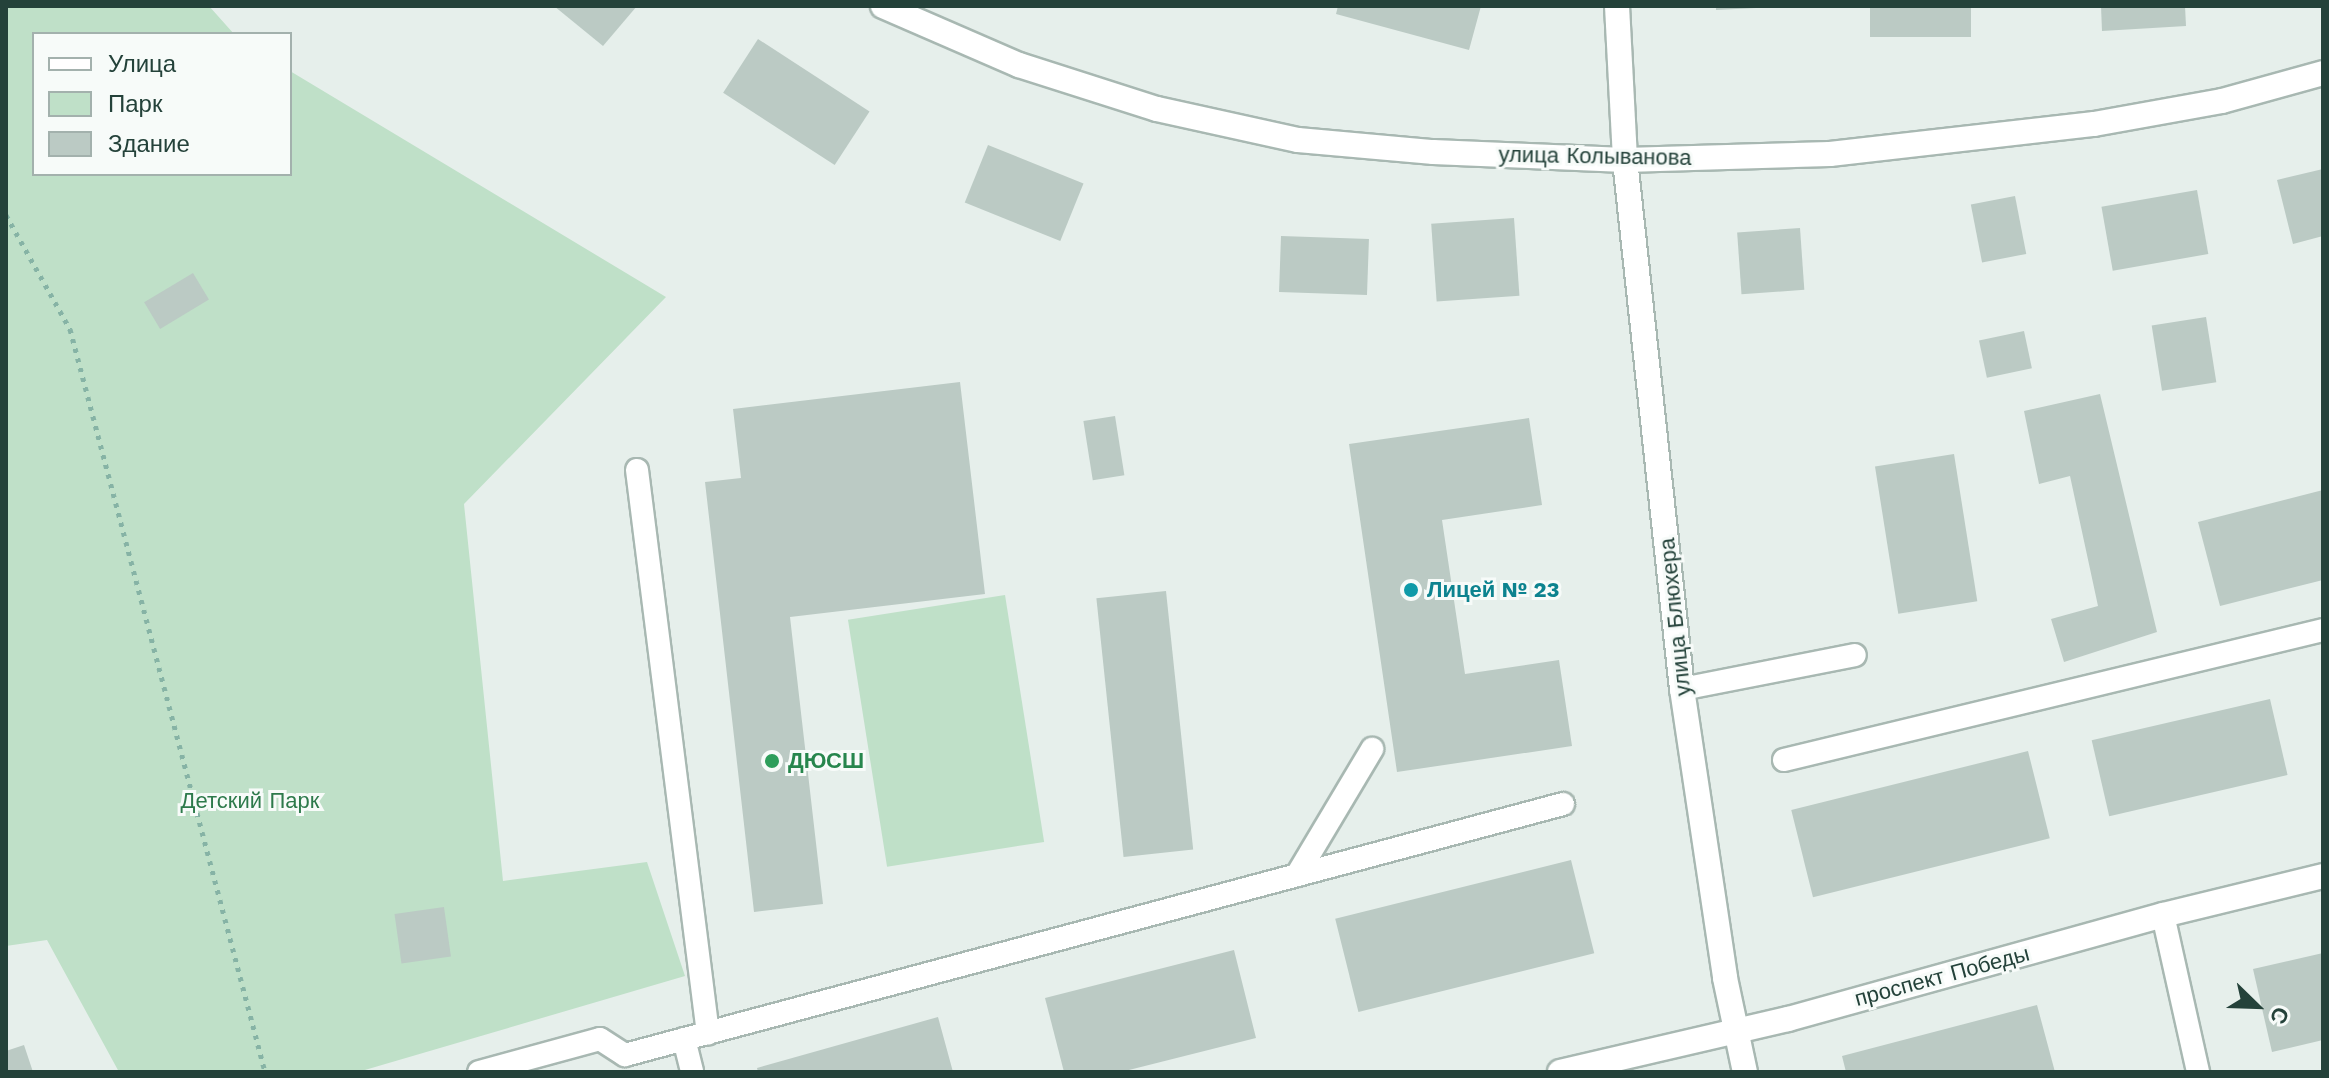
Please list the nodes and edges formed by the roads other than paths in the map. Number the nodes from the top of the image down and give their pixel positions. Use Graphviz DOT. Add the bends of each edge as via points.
graph roads {
  1 [pos="883,6"];
  2 [pos="1617,6"];
  3 [pos="2323,73"];
  4 [pos="1625,160"];
  5 [pos="637,470"];
  6 [pos="2323,630"];
  7 [pos="1855,655"];
  8 [pos="1682,689"];
  9 [pos="1372,749"];
  10 [pos="1784,760"];
  11 [pos="1563,804"];
  12 [pos="1297,875"];
  13 [pos="2323,876"];
  14 [pos="2163,915"];
  15 [pos="1737,1032"];
  16 [pos="708,1034"];
  17 [pos="684,1039"];
  18 [pos="479,1072"];
  19 [pos="692,1072"];
  20 [pos="1560,1072"];
  21 [pos="1745,1072"];
  22 [pos="2198,1072"];
  1 -- 4 [label="street, улица Колыванова" via="1033,70 1157,109 1298,140"];
  2 -- 4 [label="street, улица Блюхера"];
  3 -- 4 [label="street, улица Колыванова" via="2222,101 2094,124 1830,154"];
  4 -- 8 [label="street, улица Блюхера"];
  5 -- 16 [label="lane"];
  6 -- 10 [label="lane"];
  7 -- 8 [label="lane"];
  8 -- 15 [label="street, улица Блюхера"];
  9 -- 12 [label="lane"];
  11 -- 12 [label="lane"];
  12 -- 16 [label="lane"];
  13 -- 14 [label="street, проспект Победы"];
  14 -- 15 [label="street, проспект Победы"];
  14 -- 22 [label="lane"];
  15 -- 20 [label="street, проспект Победы"];
  15 -- 21 [label="street, улица Блюхера"];
  16 -- 17 [label="lane"];
  17 -- 18 [label="lane" via="625,1055 600,1039"];
  17 -- 19 [label="lane"];
}
